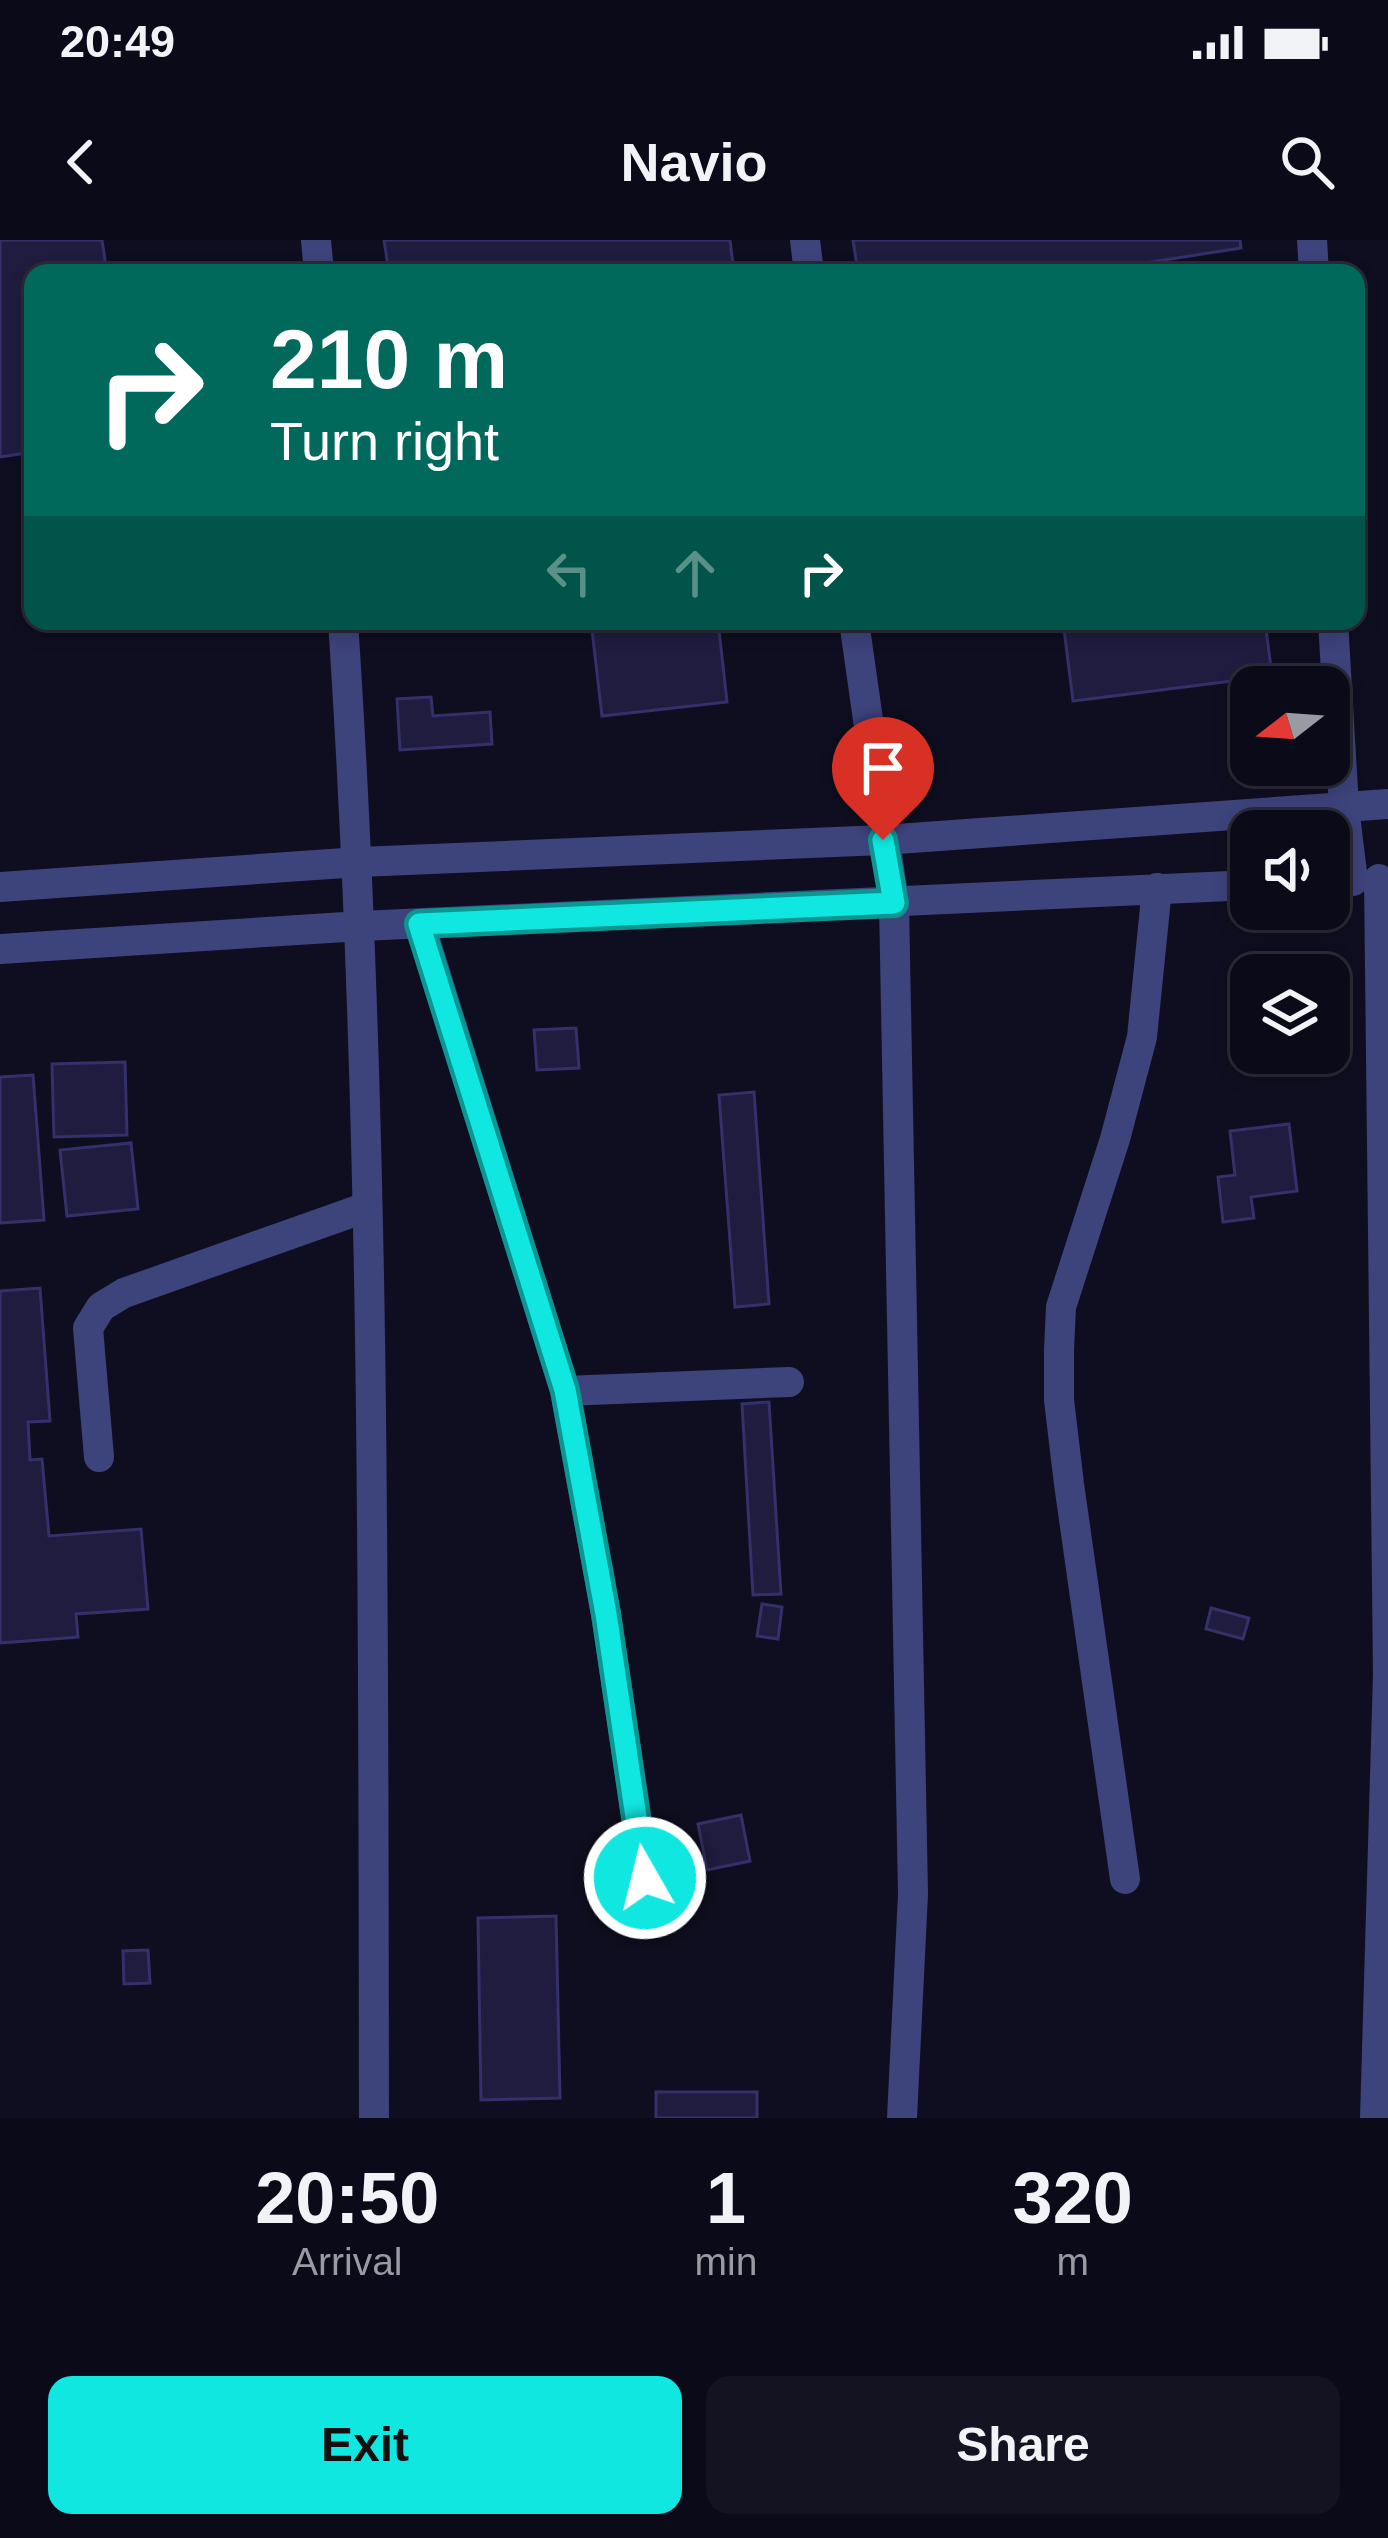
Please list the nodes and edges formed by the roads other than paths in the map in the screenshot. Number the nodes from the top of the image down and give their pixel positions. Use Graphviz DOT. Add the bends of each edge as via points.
graph roads {
  1 [pos="344,630"];
  2 [pos="855,630"];
  3 [pos="1334,630"];
  4 [pos="1388,805"];
  5 [pos="1344,807"];
  6 [pos="883,840"];
  7 [pos="359,862"];
  8 [pos="1362,880"];
  9 [pos="1230,885"];
  10 [pos="0,886"];
  11 [pos="1157,887"];
  12 [pos="894,903"];
  13 [pos="419,924"];
  14 [pos="361,926"];
  15 [pos="0,949"];
  16 [pos="367,1207"];
  17 [pos="789,1382"];
  18 [pos="565,1390"];
  19 [pos="100,1457"];
  20 [pos="1125,1879"];
  21 [pos="652,1922"];
  22 [pos="374,2118"];
  23 [pos="902,2118"];
  24 [pos="1375,2118"];
  1 -- 7 [label="street"];
  2 -- 6 [label="street"];
  3 -- 5 [label="street"];
  4 -- 5 [label="street"];
  5 -- 6 [label="street"];
  5 -- 8 [label="street"];
  6 -- 7 [label="street"];
  6 -- 12 [label="street"];
  7 -- 10 [label="street"];
  7 -- 14 [label="street"];
  8 -- 24 [label="street" via="1388,1674"];
  9 -- 11 [label="street"];
  11 -- 12 [label="street"];
  11 -- 20 [label="street" via="1142,1036 1061,1307 1059,1350 1069,1484"];
  12 -- 13 [label="street"];
  12 -- 23 [label="street" via="913,1894"];
  13 -- 14 [label="street"];
  13 -- 18 [label="street"];
  14 -- 15 [label="street"];
  14 -- 16 [label="street"];
  16 -- 19 [label="street" via="101,1307 88,1328"];
  16 -- 22 [label="street"];
  17 -- 18 [label="street"];
  18 -- 21 [label="street"];
}
